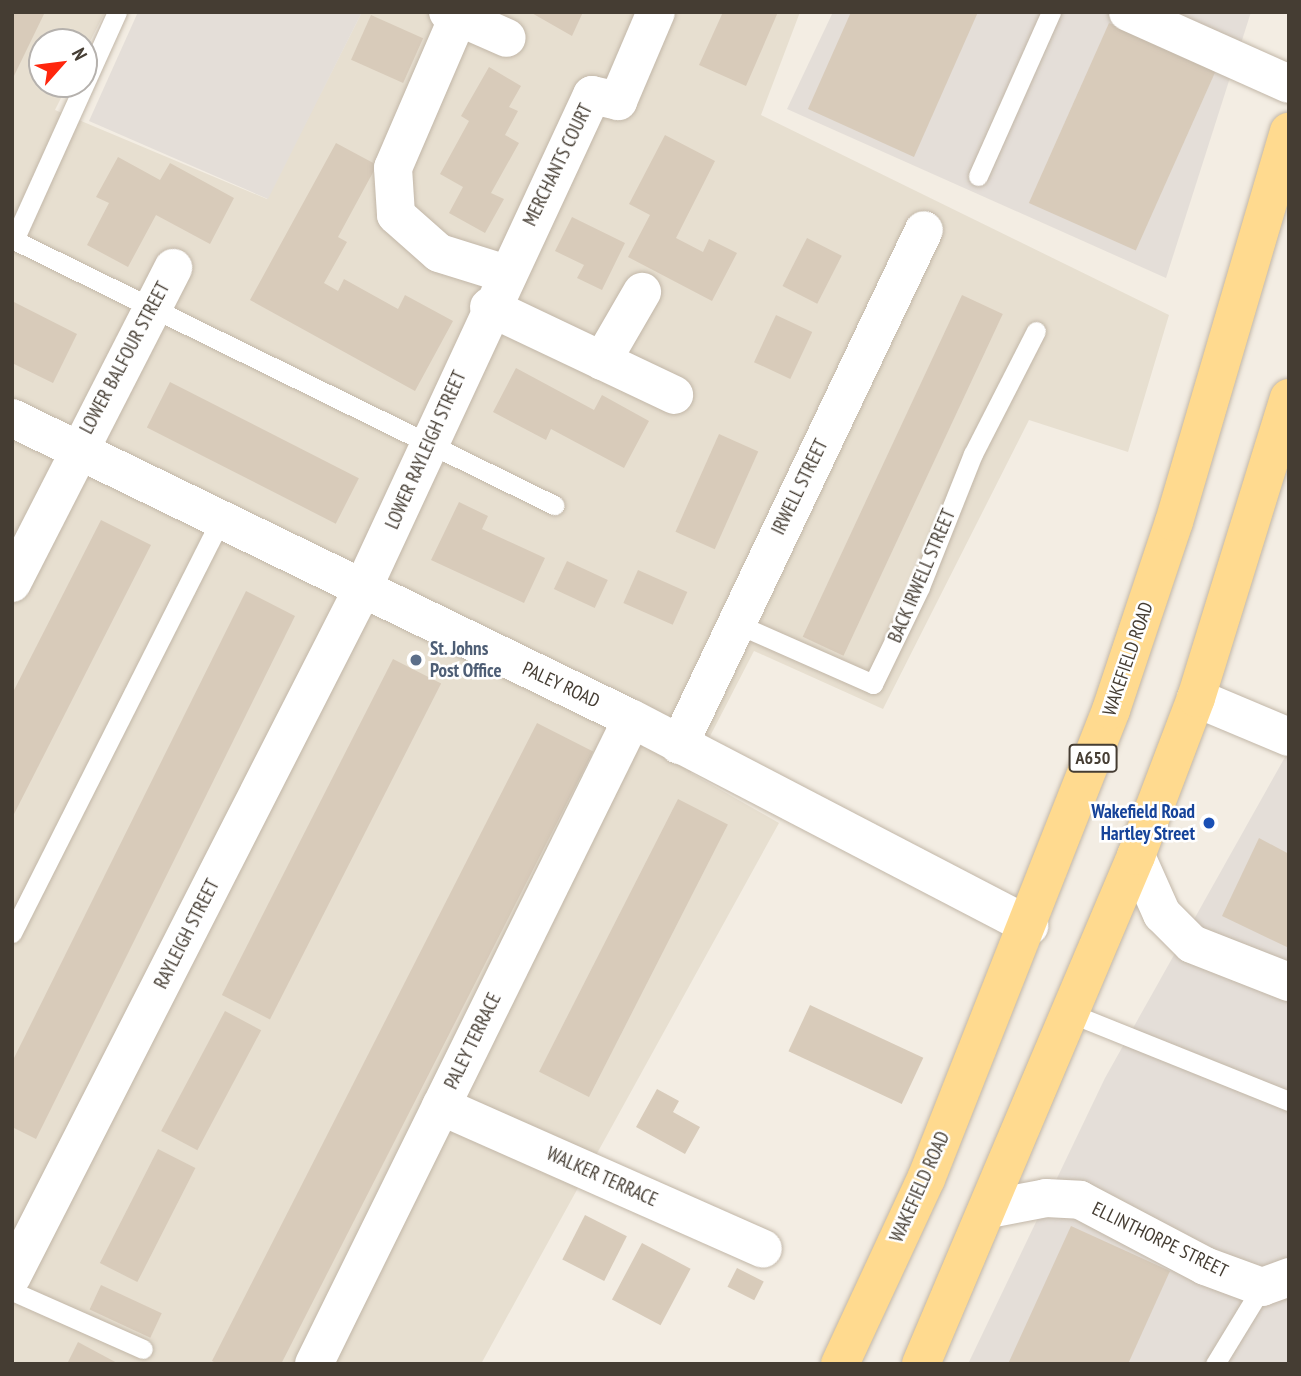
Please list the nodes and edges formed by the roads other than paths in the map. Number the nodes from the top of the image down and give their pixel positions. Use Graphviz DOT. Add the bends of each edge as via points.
graph roads {
  1 [pos="117,12"];
  2 [pos="656,12"];
  3 [pos="1051,12"];
  4 [pos="1128,12"];
  5 [pos="453,15"];
  6 [pos="507,38"];
  7 [pos="1289,84"];
  8 [pos="1289,132"];
  9 [pos="978,176"];
  10 [pos="924,230"];
  11 [pos="173,268"];
  12 [pos="506,274"];
  13 [pos="642,292"];
  14 [pos="152,307"];
  15 [pos="489,307"];
  16 [pos="1036,331"];
  17 [pos="602,361"];
  18 [pos="674,395"];
  19 [pos="1289,398"];
  20 [pos="12,418"];
  21 [pos="430,444"];
  22 [pos="76,449"];
  23 [pos="554,505"];
  24 [pos="220,521"];
  25 [pos="12,583"];
  26 [pos="361,592"];
  27 [pos="736,623"];
  28 [pos="1196,698"];
  29 [pos="632,719"];
  30 [pos="1289,737"];
  31 [pos="679,746"];
  32 [pos="1136,856"];
  33 [pos="1029,926"];
  34 [pos="12,933"];
  35 [pos="1289,982"];
  36 [pos="1070,1013"];
  37 [pos="1289,1101"];
  38 [pos="441,1106"];
  39 [pos="989,1209"];
  40 [pos="763,1249"];
  41 [pos="12,1276"];
  42 [pos="1275,1282"];
  43 [pos="12,1291"];
  44 [pos="143,1349"];
  45 [pos="314,1364"];
  46 [pos="839,1364"];
  47 [pos="921,1364"];
  48 [pos="1215,1364"];
  1 -- 14 [label="lane" via="14,240"];
  2 -- 12 [label="street, MERCHANTS COURT" via="618,100 592,95"];
  3 -- 9 [label="lane"];
  4 -- 7 [label="street"];
  5 -- 6 [label="street"];
  5 -- 12 [label="street" via="393,168 396,215 439,253"];
  8 -- 33 [label="main road, WAKEFIELD ROAD / A650" via="1170,534 1111,710"];
  10 -- 27 [label="street, IRWELL STREET"];
  11 -- 14 [label="street, LOWER BALFOUR STREET"];
  12 -- 15 [label="street, MERCHANTS COURT"];
  13 -- 17 [label="street"];
  14 -- 21 [label="lane"];
  14 -- 22 [label="street, LOWER BALFOUR STREET"];
  15 -- 17 [label="street"];
  15 -- 21 [label="street, LOWER RAYLEIGH STREET"];
  16 -- 27 [label="lane, BACK IRWELL STREET" via="973,454 920,587 873,684"];
  17 -- 18 [label="street"];
  19 -- 28 [label="main road"];
  20 -- 22 [label="street, PALEY ROAD"];
  21 -- 23 [label="lane"];
  21 -- 26 [label="street, LOWER RAYLEIGH STREET"];
  22 -- 24 [label="street, PALEY ROAD"];
  22 -- 25 [label="street, LOWER BALFOUR STREET"];
  24 -- 26 [label="street, PALEY ROAD"];
  24 -- 34 [label="lane"];
  26 -- 29 [label="street, PALEY ROAD"];
  26 -- 41 [label="street, RAYLEIGH STREET"];
  27 -- 31 [label="street, IRWELL STREET"];
  28 -- 30 [label="street"];
  28 -- 32 [label="main road"];
  29 -- 31 [label="street, PALEY ROAD"];
  29 -- 38 [label="street, PALEY TERRACE"];
  31 -- 33 [label="street, PALEY ROAD"];
  32 -- 35 [label="street" via="1162,914 1192,944"];
  32 -- 36 [label="main road"];
  33 -- 46 [label="main road, WAKEFIELD ROAD / A650" via="926,1179"];
  36 -- 37 [label="lane"];
  36 -- 39 [label="main road"];
  38 -- 40 [label="street, WALKER TERRACE"];
  38 -- 45 [label="street, PALEY TERRACE"];
  39 -- 42 [label="street, ELLINTHORPE STREET" via="1046,1198 1080,1200 1205,1266"];
  39 -- 47 [label="main road"];
  42 -- 48 [label="lane"];
  43 -- 44 [label="lane"];
}
